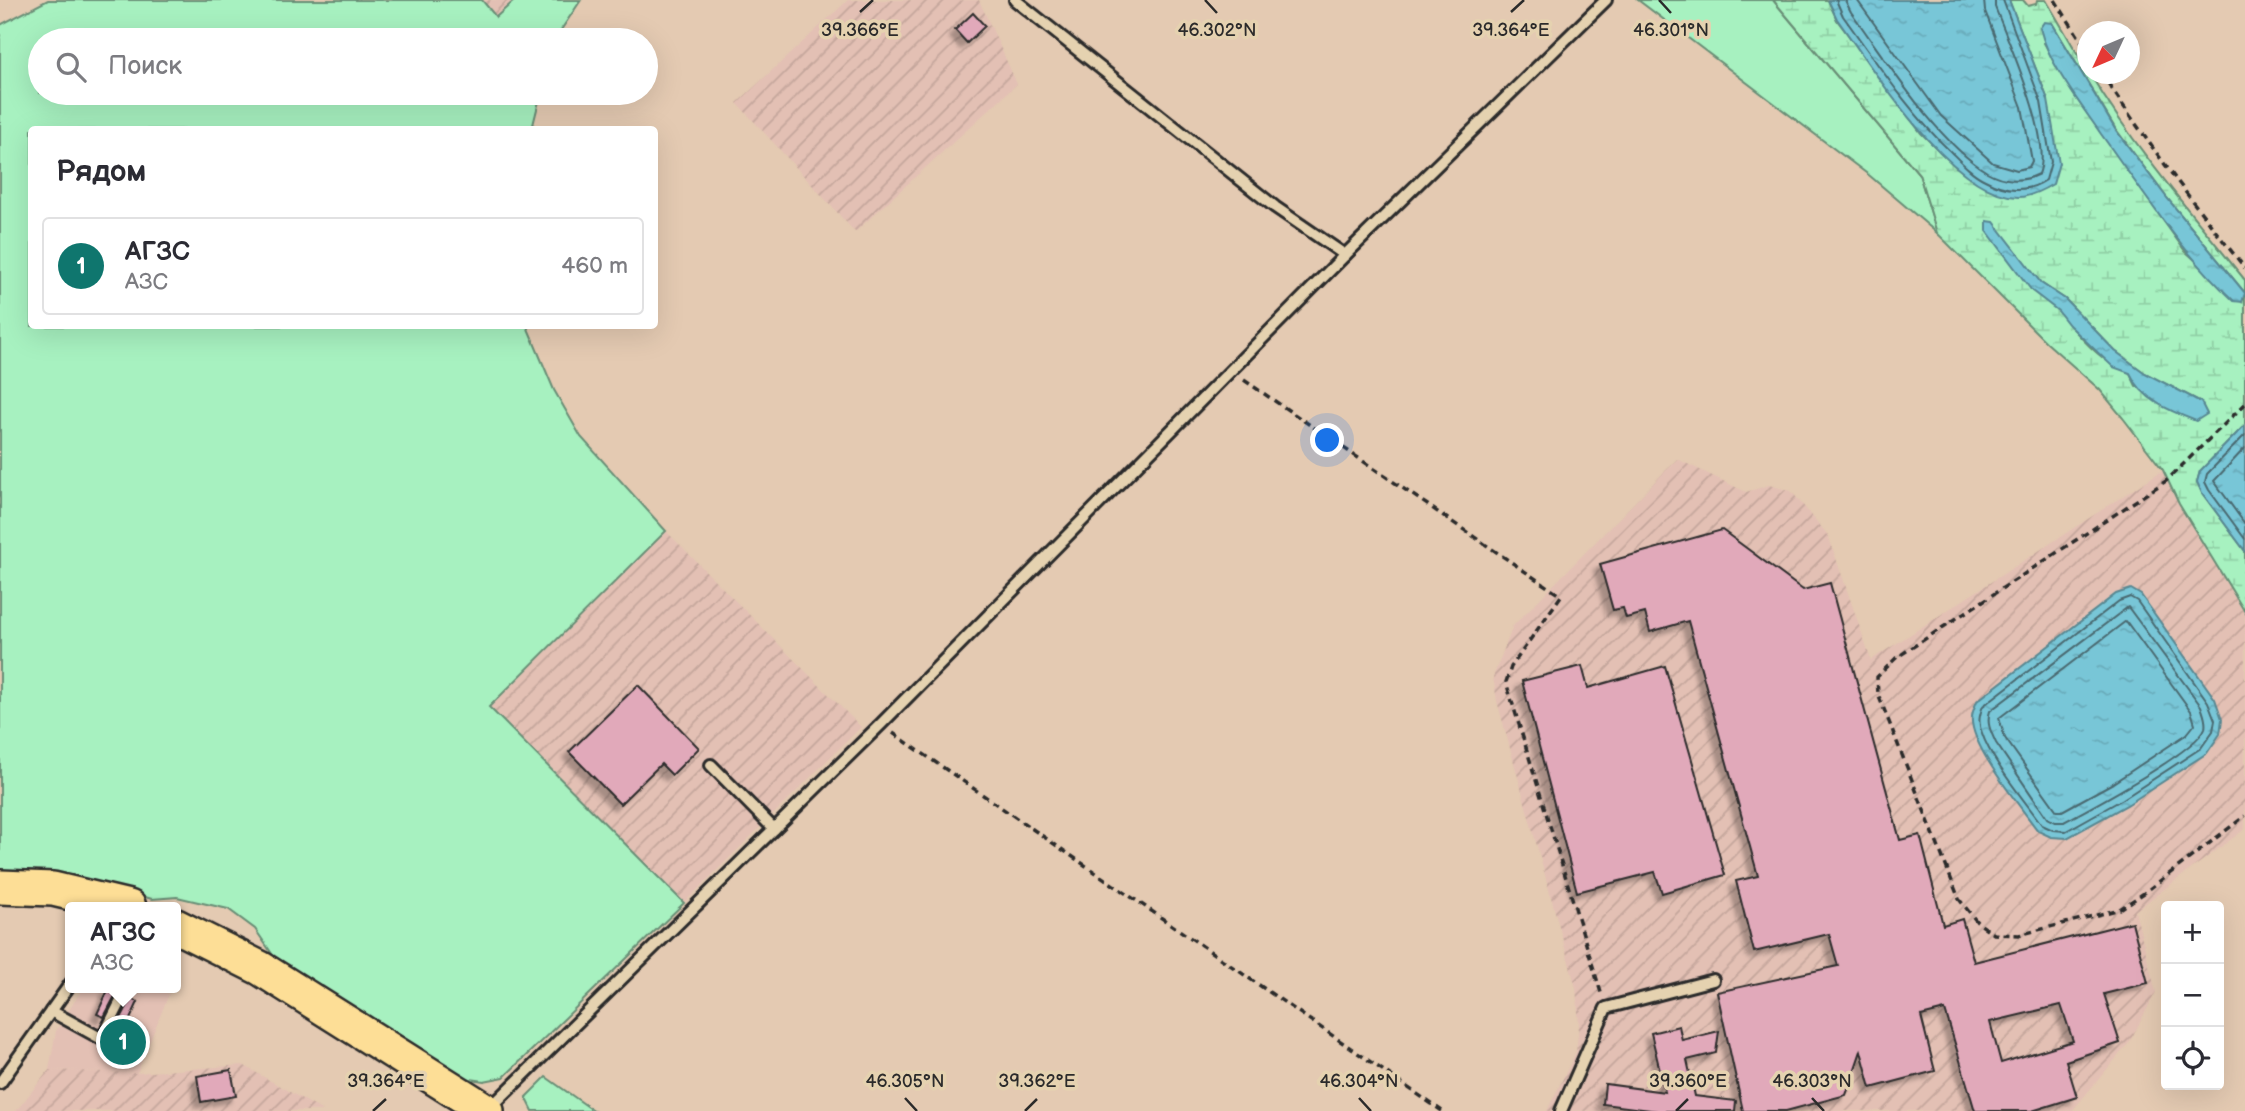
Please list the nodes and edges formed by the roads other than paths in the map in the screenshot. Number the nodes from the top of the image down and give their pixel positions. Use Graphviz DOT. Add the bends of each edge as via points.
graph roads {
  1 [pos="1015,0"];
  2 [pos="1606,0"];
  3 [pos="1345,255"];
  4 [pos="711,765"];
  5 [pos="774,829"];
  6 [pos="0,887"];
  7 [pos="105,902"];
  8 [pos="181,928"];
  9 [pos="1713,980"];
  10 [pos="65,992"];
  11 [pos="125,993"];
  12 [pos="51,1012"];
  13 [pos="0,1083"];
  14 [pos="487,1111"];
  15 [pos="1561,1111"];
  1 -- 3 [label="lane" via="1275,207"];
  2 -- 3 [label="lane"];
  3 -- 5 [label="lane"];
  4 -- 5 [label="lane"];
  5 -- 14 [label="lane"];
  6 -- 7 [label="main road" via="53,890"];
  8 -- 14 [label="main road" via="260,968"];
  9 -- 15 [label="lane" via="1606,1008"];
  10 -- 12 [label="lane"];
  11 -- 12 [label="lane" via="102,1039"];
  12 -- 13 [label="lane"];
}
